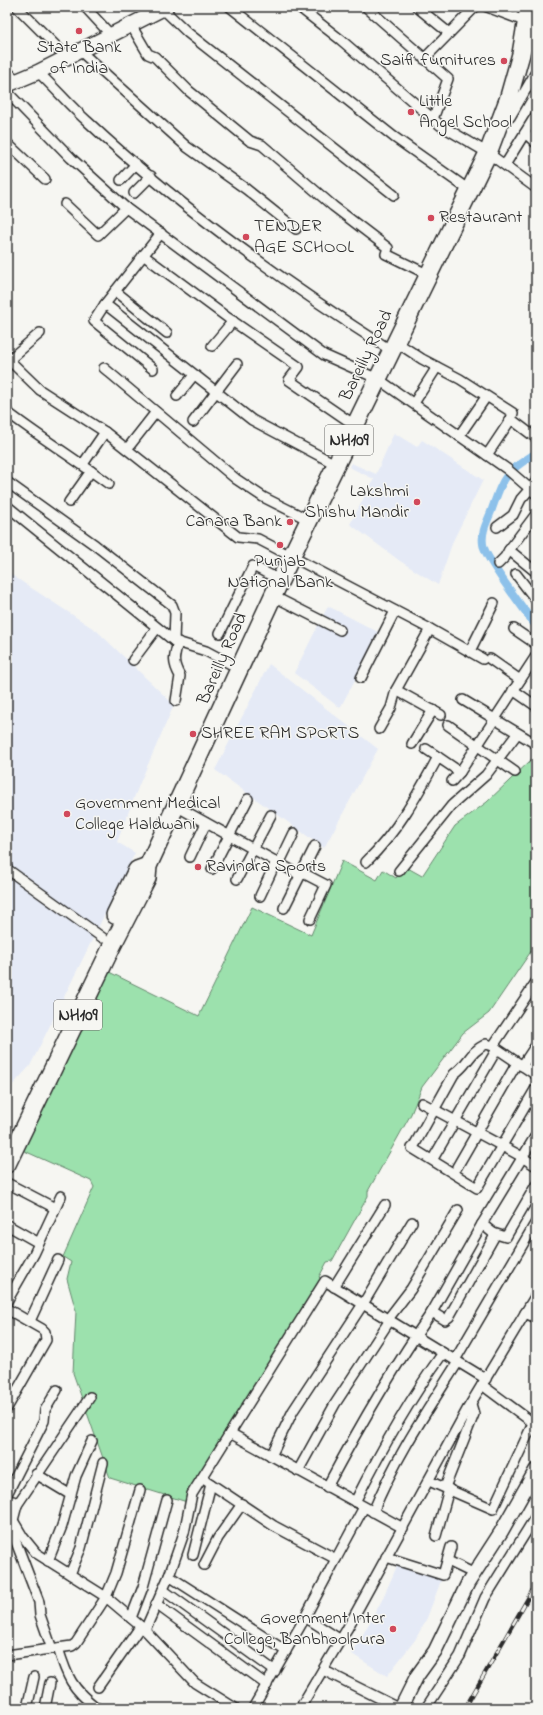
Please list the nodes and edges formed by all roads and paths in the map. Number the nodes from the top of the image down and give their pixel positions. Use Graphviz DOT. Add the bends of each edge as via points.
graph roads {
  1 [pos="17,7"];
  2 [pos="85,7"];
  3 [pos="230,7"];
  4 [pos="299,7"];
  5 [pos="366,7"];
  6 [pos="417,7"];
  7 [pos="475,7"];
  8 [pos="487,7"];
  9 [pos="164,8"];
  10 [pos="530,18"];
  11 [pos="131,25"];
  12 [pos="449,33"];
  13 [pos="111,35"];
  14 [pos="530,45"];
  15 [pos="79,50"];
  16 [pos="66,57"];
  17 [pos="424,59"];
  18 [pos="38,72"];
  19 [pos="536,72"];
  20 [pos="10,79"];
  21 [pos="7,92"];
  22 [pos="536,115"];
  23 [pos="501,118"];
  24 [pos="433,119"];
  25 [pos="525,133"];
  26 [pos="7,143"];
  27 [pos="536,143"];
  28 [pos="488,152"];
  29 [pos="136,164"];
  30 [pos="505,165"];
  31 [pos="151,176"];
  32 [pos="45,179"];
  33 [pos="121,180"];
  34 [pos="536,188"];
  35 [pos="469,190"];
  36 [pos="134,193"];
  37 [pos="394,195"];
  38 [pos="65,204"];
  39 [pos="126,208"];
  40 [pos="296,229"];
  41 [pos="161,233"];
  42 [pos="143,255"];
  43 [pos="429,275"];
  44 [pos="115,291"];
  45 [pos="105,304"];
  46 [pos="233,321"];
  47 [pos="40,333"];
  48 [pos="167,333"];
  49 [pos="212,346"];
  50 [pos="394,346"];
  51 [pos="8,359"];
  52 [pos="237,364"];
  53 [pos="437,367"];
  54 [pos="104,368"];
  55 [pos="153,369"];
  56 [pos="194,375"];
  57 [pos="378,379"];
  58 [pos="215,392"];
  59 [pos="177,396"];
  60 [pos="486,397"];
  61 [pos="414,403"];
  62 [pos="7,412"];
  63 [pos="156,412"];
  64 [pos="511,419"];
  65 [pos="193,422"];
  66 [pos="356,426"];
  67 [pos="105,432"];
  68 [pos="459,436"];
  69 [pos="536,438"];
  70 [pos="127,449"];
  71 [pos="487,455"];
  72 [pos="83,464"];
  73 [pos="337,465"];
  74 [pos="91,471"];
  75 [pos="7,482"];
  76 [pos="109,484"];
  77 [pos="534,488"];
  78 [pos="69,502"];
  79 [pos="7,506"];
  80 [pos="536,514"];
  81 [pos="309,520"];
  82 [pos="497,527"];
  83 [pos="509,550"];
  84 [pos="291,557"];
  85 [pos="498,564"];
  86 [pos="536,572"];
  87 [pos="516,574"];
  88 [pos="280,580"];
  89 [pos="273,596"];
  90 [pos="536,600"];
  91 [pos="494,603"];
  92 [pos="395,610"];
  93 [pos="157,628"];
  94 [pos="430,629"];
  95 [pos="514,629"];
  96 [pos="340,630"];
  97 [pos="220,633"];
  98 [pos="176,642"];
  99 [pos="536,644"];
  100 [pos="470,651"];
  101 [pos="536,656"];
  102 [pos="133,660"];
  103 [pos="533,667"];
  104 [pos="240,668"];
  105 [pos="361,678"];
  106 [pos="520,680"];
  107 [pos="396,690"];
  108 [pos="513,690"];
  109 [pos="176,700"];
  110 [pos="463,700"];
  111 [pos="536,706"];
  112 [pos="432,710"];
  113 [pos="441,715"];
  114 [pos="494,720"];
  115 [pos="448,725"];
  116 [pos="379,729"];
  117 [pos="517,734"];
  118 [pos="412,744"];
  119 [pos="536,744"];
  120 [pos="477,746"];
  121 [pos="426,749"];
  122 [pos="438,757"];
  123 [pos="498,760"];
  124 [pos="460,772"];
  125 [pos="515,772"];
  126 [pos="452,781"];
  127 [pos="248,799"];
  128 [pos="176,806"];
  129 [pos="271,815"];
  130 [pos="206,823"];
  131 [pos="294,833"];
  132 [pos="229,835"];
  133 [pos="315,846"];
  134 [pos="252,849"];
  135 [pos="190,857"];
  136 [pos="366,862"];
  137 [pos="277,863"];
  138 [pos="7,869"];
  139 [pos="212,869"];
  140 [pos="399,871"];
  141 [pos="301,874"];
  142 [pos="237,879"];
  143 [pos="260,896"];
  144 [pos="284,908"];
  145 [pos="310,919"];
  146 [pos="108,941"];
  147 [pos="536,982"];
  148 [pos="536,1044"];
  149 [pos="495,1048"];
  150 [pos="520,1064"];
  151 [pos="536,1076"];
  152 [pos="536,1088"];
  153 [pos="422,1103"];
  154 [pos="434,1110"];
  155 [pos="454,1120"];
  156 [pos="477,1133"];
  157 [pos="536,1135"];
  158 [pos="7,1138"];
  159 [pos="503,1146"];
  160 [pos="434,1157"];
  161 [pos="522,1157"];
  162 [pos="7,1164"];
  163 [pos="536,1166"];
  164 [pos="457,1167"];
  165 [pos="7,1183"];
  166 [pos="536,1185"];
  167 [pos="61,1196"];
  168 [pos="386,1205"];
  169 [pos="55,1208"];
  170 [pos="458,1210"];
  171 [pos="412,1222"];
  172 [pos="536,1222"];
  173 [pos="482,1224"];
  174 [pos="7,1225"];
  175 [pos="493,1233"];
  176 [pos="39,1243"];
  177 [pos="58,1260"];
  178 [pos="334,1287"];
  179 [pos="536,1295"];
  180 [pos="7,1301"];
  181 [pos="363,1304"];
  182 [pos="7,1309"];
  183 [pos="432,1312"];
  184 [pos="525,1313"];
  185 [pos="536,1318"];
  186 [pos="389,1320"];
  187 [pos="30,1321"];
  188 [pos="416,1336"];
  189 [pos="443,1353"];
  190 [pos="457,1361"];
  191 [pos="484,1382"];
  192 [pos="57,1390"];
  193 [pos="90,1398"];
  194 [pos="471,1404"];
  195 [pos="7,1408"];
  196 [pos="535,1422"];
  197 [pos="230,1433"];
  198 [pos="92,1441"];
  199 [pos="270,1456"];
  200 [pos="103,1463"];
  201 [pos="536,1470"];
  202 [pos="298,1471"];
  203 [pos="36,1474"];
  204 [pos="202,1478"];
  205 [pos="429,1481"];
  206 [pos="211,1484"];
  207 [pos="327,1487"];
  208 [pos="447,1488"];
  209 [pos="140,1490"];
  210 [pos="7,1494"];
  211 [pos="71,1495"];
  212 [pos="7,1497"];
  213 [pos="167,1500"];
  214 [pos="355,1502"];
  215 [pos="17,1504"];
  216 [pos="242,1504"];
  217 [pos="364,1507"];
  218 [pos="373,1512"];
  219 [pos="536,1516"];
  220 [pos="403,1528"];
  221 [pos="10,1529"];
  222 [pos="436,1536"];
  223 [pos="451,1547"];
  224 [pos="193,1555"];
  225 [pos="386,1557"];
  226 [pos="336,1559"];
  227 [pos="48,1561"];
  228 [pos="448,1561"];
  229 [pos="204,1565"];
  230 [pos="70,1574"];
  231 [pos="475,1574"];
  232 [pos="169,1576"];
  233 [pos="162,1590"];
  234 [pos="106,1597"];
  235 [pos="156,1604"];
  236 [pos="305,1617"];
  237 [pos="131,1618"];
  238 [pos="143,1629"];
  239 [pos="341,1640"];
  240 [pos="55,1648"];
  241 [pos="286,1651"];
  242 [pos="7,1655"];
  243 [pos="275,1670"];
  244 [pos="323,1670"];
  245 [pos="34,1678"];
  246 [pos="50,1683"];
  247 [pos="267,1685"];
  248 [pos="98,1686"];
  249 [pos="93,1707"];
  250 [pos="27,1708"];
  251 [pos="45,1708"];
  252 [pos="234,1708"];
  253 [pos="253,1708"];
  254 [pos="300,1708"];
  255 [pos="400,1708"];
  256 [pos="426,1708"];
  1 -- 16 [label="street"];
  2 -- 13 [label="street"];
  3 -- 35 [label="street" via="394,137"];
  4 -- 24 [label="street"];
  5 -- 17 [label="street"];
  6 -- 12 [label="street"];
  7 -- 12 [label="street"];
  8 -- 10 [label="street"];
  9 -- 11 [label="main road"];
  9 -- 37 [label="street" via="194,38"];
  10 -- 14 [label="highway, Bareilly Road / NH109"];
  11 -- 13 [label="main road"];
  11 -- 43 [label="street" via="148,54 155,57 189,91 250,141 262,145 333,206 388,248 386,254"];
  12 -- 17 [label="street"];
  13 -- 15 [label="main road"];
  14 -- 23 [label="highway, Bareilly Road / NH109"];
  15 -- 16 [label="main road"];
  15 -- 40 [label="street" via="182,142"];
  16 -- 18 [label="main road"];
  17 -- 24 [label="street" via="448,79"];
  18 -- 20 [label="main road"];
  18 -- 29 [label="street" via="87,121"];
  19 -- 23 [label="street" via="510,117"];
  21 -- 39 [label="street" via="71,158"];
  22 -- 25 [label="street"];
  23 -- 28 [label="highway, Bareilly Road / NH109"];
  24 -- 28 [label="street"];
  25 -- 27 [label="street"];
  25 -- 30 [label="street"];
  26 -- 32 [label="street"];
  28 -- 30 [label="street"];
  28 -- 35 [label="highway, Bareilly Road / NH109"];
  29 -- 31 [label="street"];
  29 -- 33 [label="street"];
  30 -- 34 [label="street"];
  31 -- 36 [label="street"];
  31 -- 50 [label="street" via="285,280 338,317"];
  35 -- 43 [label="highway, Bareilly Road / NH109"];
  38 -- 39 [label="street" via="98,235"];
  39 -- 41 [label="street"];
  41 -- 42 [label="street"];
  41 -- 57 [label="street" via="324,355"];
  42 -- 44 [label="street"];
  42 -- 46 [label="street"];
  43 -- 50 [label="highway, Bareilly Road / NH109"];
  44 -- 45 [label="street"];
  44 -- 48 [label="street"];
  45 -- 55 [label="street" via="94,321"];
  45 -- 56 [label="street"];
  46 -- 49 [label="street"];
  46 -- 66 [label="street" via="299,367 289,380"];
  47 -- 51 [label="street"];
  50 -- 53 [label="street"];
  50 -- 57 [label="highway, Bareilly Road / NH109"];
  51 -- 67 [label="street" via="40,390"];
  52 -- 58 [label="street"];
  53 -- 60 [label="street"];
  53 -- 61 [label="street"];
  54 -- 63 [label="street"];
  56 -- 58 [label="street"];
  56 -- 59 [label="street"];
  57 -- 61 [label="street"];
  57 -- 66 [label="highway, Bareilly Road / NH109"];
  58 -- 65 [label="street"];
  58 -- 73 [label="street" via="252,420"];
  60 -- 64 [label="street" via="513,413"];
  60 -- 68 [label="street"];
  61 -- 68 [label="street"];
  62 -- 72 [label="street" via="44,440"];
  63 -- 70 [label="street"];
  63 -- 81 [label="street" via="236,479 263,497"];
  64 -- 69 [label="street"];
  64 -- 71 [label="street"];
  66 -- 73 [label="highway, Bareilly Road / NH109"];
  67 -- 70 [label="street"];
  67 -- 72 [label="street"];
  68 -- 71 [label="street"];
  70 -- 84 [label="street" via="238,537 255,538"];
  71 -- 77 [label="street"];
  72 -- 74 [label="street"];
  73 -- 81 [label="highway, Bareilly Road / NH109"];
  74 -- 76 [label="street"];
  74 -- 78 [label="street"];
  75 -- 98 [label="street" via="95,545 172,606 175,613"];
  77 -- 82 [label="street" via="513,515"];
  79 -- 93 [label="street"];
  80 -- 83 [label="street"];
  81 -- 84 [label="highway, Bareilly Road / NH109"];
  83 -- 85 [label="street"];
  83 -- 86 [label="street"];
  84 -- 88 [label="highway, Bareilly Road / NH109"];
  84 -- 92 [label="street"];
  87 -- 90 [label="street"];
  88 -- 89 [label="highway, Bareilly Road / NH109"];
  88 -- 97 [label="street" via="253,566"];
  89 -- 96 [label="street"];
  89 -- 104 [label="highway, Bareilly Road / NH109"];
  91 -- 100 [label="street"];
  92 -- 94 [label="street"];
  92 -- 105 [label="street"];
  93 -- 98 [label="street"];
  93 -- 102 [label="street"];
  94 -- 100 [label="street"];
  94 -- 107 [label="street"];
  95 -- 99 [label="street"];
  98 -- 104 [label="street" via="206,651"];
  98 -- 109 [label="street" via="174,667 180,676"];
  100 -- 106 [label="street"];
  101 -- 103 [label="street"];
  103 -- 106 [label="street"];
  104 -- 128 [label="highway, Bareilly Road / NH109"];
  106 -- 108 [label="street"];
  107 -- 112 [label="street"];
  107 -- 116 [label="street" via="391,708"];
  108 -- 111 [label="street"];
  108 -- 114 [label="street"];
  110 -- 114 [label="street"];
  112 -- 113 [label="street"];
  112 -- 118 [label="street"];
  114 -- 117 [label="street"];
  114 -- 120 [label="street"];
  115 -- 120 [label="street"];
  117 -- 119 [label="street"];
  117 -- 123 [label="street"];
  120 -- 123 [label="street"];
  120 -- 124 [label="street"];
  121 -- 122 [label="street"];
  122 -- 124 [label="street"];
  122 -- 136 [label="street" via="407,814 385,844"];
  123 -- 125 [label="street"];
  123 -- 140 [label="street" via="486,775 452,805"];
  124 -- 126 [label="street"];
  127 -- 132 [label="street"];
  128 -- 130 [label="street"];
  128 -- 146 [label="highway, Bareilly Road / NH109" via="148,866 138,870"];
  129 -- 134 [label="street"];
  130 -- 132 [label="street"];
  130 -- 135 [label="street"];
  131 -- 137 [label="street"];
  132 -- 134 [label="street"];
  132 -- 139 [label="street"];
  133 -- 141 [label="street"];
  134 -- 137 [label="street"];
  134 -- 142 [label="street"];
  137 -- 141 [label="street"];
  137 -- 143 [label="street"];
  138 -- 146 [label="street"];
  141 -- 144 [label="street"];
  141 -- 145 [label="street" via="326,886"];
  146 -- 158 [label="highway, Bareilly Road / NH109"];
  146 -- 162 [label="highway, Bareilly Road / NH109"];
  147 -- 149 [label="street"];
  148 -- 150 [label="street"];
  149 -- 150 [label="street"];
  149 -- 154 [label="street" via="486,1044 475,1049 462,1069 454,1074"];
  149 -- 155 [label="street"];
  150 -- 151 [label="street"];
  150 -- 156 [label="street"];
  152 -- 159 [label="street"];
  153 -- 154 [label="street"];
  154 -- 155 [label="street"];
  154 -- 159 [label="street" via="414,1146 477,1188"];
  155 -- 156 [label="street"];
  155 -- 160 [label="street"];
  156 -- 159 [label="street"];
  156 -- 164 [label="street"];
  157 -- 161 [label="street"];
  159 -- 161 [label="street"];
  161 -- 163 [label="street"];
  161 -- 173 [label="street"];
  165 -- 169 [label="street"];
  166 -- 175 [label="street" via="506,1237"];
  167 -- 169 [label="street"];
  168 -- 178 [label="street"];
  169 -- 176 [label="street"];
  170 -- 186 [label="street" via="411,1289"];
  171 -- 181 [label="street"];
  172 -- 190 [label="street"];
  173 -- 175 [label="street"];
  173 -- 183 [label="street"];
  174 -- 176 [label="street"];
  175 -- 183 [label="street" via="494,1237 449,1317 445,1320"];
  176 -- 180 [label="street"];
  177 -- 187 [label="street"];
  178 -- 181 [label="street"];
  178 -- 197 [label="street" via="325,1281"];
  179 -- 184 [label="street"];
  181 -- 186 [label="street"];
  181 -- 199 [label="street" via="293,1411"];
  182 -- 187 [label="street"];
  183 -- 188 [label="street"];
  184 -- 185 [label="street"];
  184 -- 191 [label="street"];
  186 -- 188 [label="street"];
  186 -- 202 [label="street" via="335,1404"];
  187 -- 195 [label="street" via="45,1332 46,1340"];
  188 -- 189 [label="street"];
  188 -- 207 [label="street"];
  189 -- 190 [label="street"];
  189 -- 214 [label="street" via="424,1378 383,1446"];
  190 -- 191 [label="street"];
  190 -- 218 [label="street" via="411,1435 383,1487"];
  191 -- 194 [label="street"];
  191 -- 196 [label="street"];
  192 -- 210 [label="street" via="45,1410 44,1421"];
  193 -- 203 [label="street"];
  194 -- 205 [label="street"];
  194 -- 208 [label="street" via="474,1414"];
  196 -- 208 [label="street" via="493,1509"];
  197 -- 199 [label="street"];
  197 -- 204 [label="street"];
  198 -- 211 [label="street" via="76,1476"];
  199 -- 202 [label="street"];
  200 -- 230 [label="street" via="81,1548"];
  201 -- 231 [label="street"];
  202 -- 207 [label="street"];
  203 -- 211 [label="street"];
  203 -- 215 [label="street"];
  204 -- 206 [label="street"];
  204 -- 232 [label="street" via="192,1494 184,1533"];
  205 -- 208 [label="street"];
  205 -- 220 [label="street"];
  206 -- 216 [label="street"];
  206 -- 224 [label="street"];
  207 -- 214 [label="street"];
  208 -- 222 [label="street"];
  209 -- 234 [label="street" via="116,1573"];
  211 -- 227 [label="street"];
  212 -- 215 [label="street"];
  213 -- 237 [label="street" via="143,1587"];
  214 -- 217 [label="street"];
  215 -- 221 [label="street"];
  216 -- 226 [label="street" via="274,1526"];
  216 -- 229 [label="street" via="218,1538"];
  217 -- 218 [label="street"];
  217 -- 226 [label="street"];
  218 -- 220 [label="street"];
  219 -- 256 [label="street" via="485,1598 460,1656"];
  220 -- 225 [label="street"];
  221 -- 227 [label="street"];
  221 -- 240 [label="street" via="39,1602 40,1615"];
  223 -- 228 [label="street"];
  225 -- 228 [label="street" via="442,1575"];
  225 -- 239 [label="street"];
  226 -- 236 [label="street"];
  227 -- 230 [label="street"];
  228 -- 231 [label="street"];
  230 -- 234 [label="street"];
  231 -- 255 [label="street" via="468,1583 435,1651 417,1676"];
  232 -- 233 [label="street"];
  232 -- 241 [label="street"];
  233 -- 235 [label="street"];
  233 -- 243 [label="street"];
  234 -- 237 [label="street"];
  234 -- 240 [label="street" via="76,1643"];
  235 -- 238 [label="street"];
  235 -- 247 [label="street"];
  236 -- 239 [label="street"];
  236 -- 241 [label="street"];
  237 -- 238 [label="street"];
  238 -- 248 [label="street"];
  238 -- 252 [label="street" via="195,1683"];
  239 -- 244 [label="street"];
  240 -- 242 [label="street"];
  240 -- 249 [label="street" via="72,1685"];
  241 -- 243 [label="street"];
  243 -- 247 [label="street"];
  244 -- 254 [label="street"];
  244 -- 255 [label="street"];
  245 -- 250 [label="street"];
  246 -- 251 [label="street"];
  247 -- 253 [label="street"];
}
